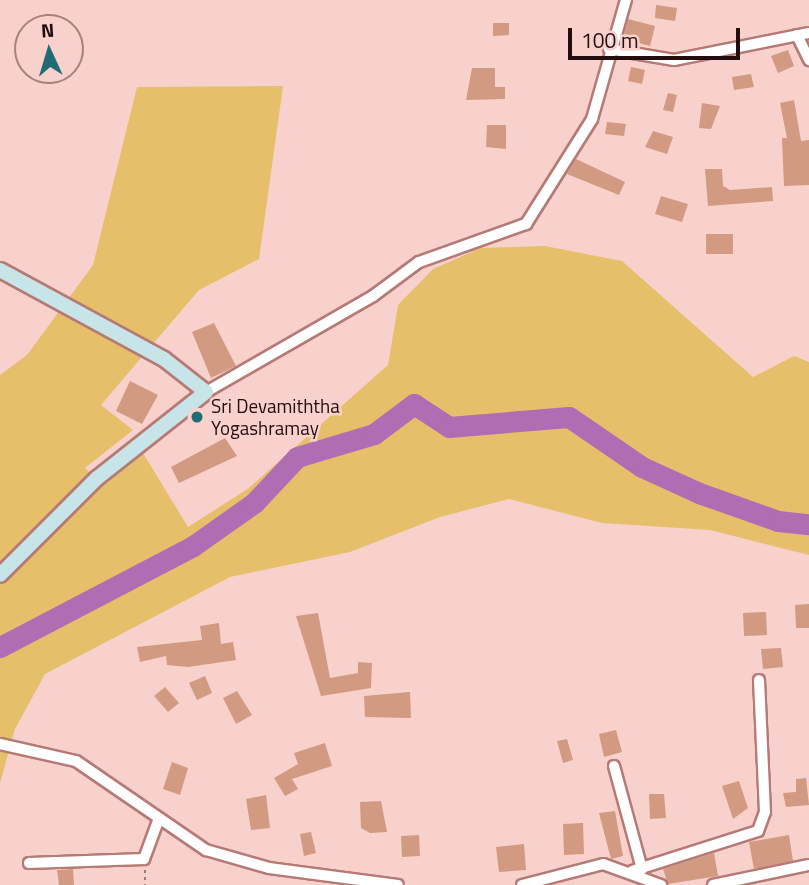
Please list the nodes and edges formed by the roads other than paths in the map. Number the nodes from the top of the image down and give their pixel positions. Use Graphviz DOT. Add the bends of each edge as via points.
graph roads {
  1 [pos="626,0"];
  2 [pos="809,33"];
  3 [pos="797,35"];
  4 [pos="609,49"];
  5 [pos="809,60"];
  6 [pos="0,270"];
  7 [pos="206,391"];
  8 [pos="0,575"];
  9 [pos="759,680"];
  10 [pos="0,744"];
  11 [pos="614,766"];
  12 [pos="158,821"];
  13 [pos="29,863"];
  14 [pos="809,865"];
  15 [pos="637,870"];
  16 [pos="398,885"];
  17 [pos="522,885"];
  18 [pos="661,885"];
  19 [pos="713,885"];
  1 -- 4 [label="street"];
  2 -- 3 [label="street"];
  3 -- 4 [label="street" via="674,60"];
  3 -- 5 [label="street"];
  4 -- 7 [label="street" via="592,119 527,224 419,262 373,296"];
  6 -- 7 [label="street" via="164,359"];
  7 -- 8 [label="street" via="96,478"];
  9 -- 15 [label="street" via="765,812 758,831"];
  10 -- 12 [label="street" via="76,761"];
  11 -- 15 [label="street"];
  12 -- 13 [label="street" via="144,859"];
  12 -- 16 [label="street" via="206,850 269,868"];
  14 -- 19 [label="street"];
  15 -- 17 [label="street" via="580,866"];
  15 -- 18 [label="street"];
}
